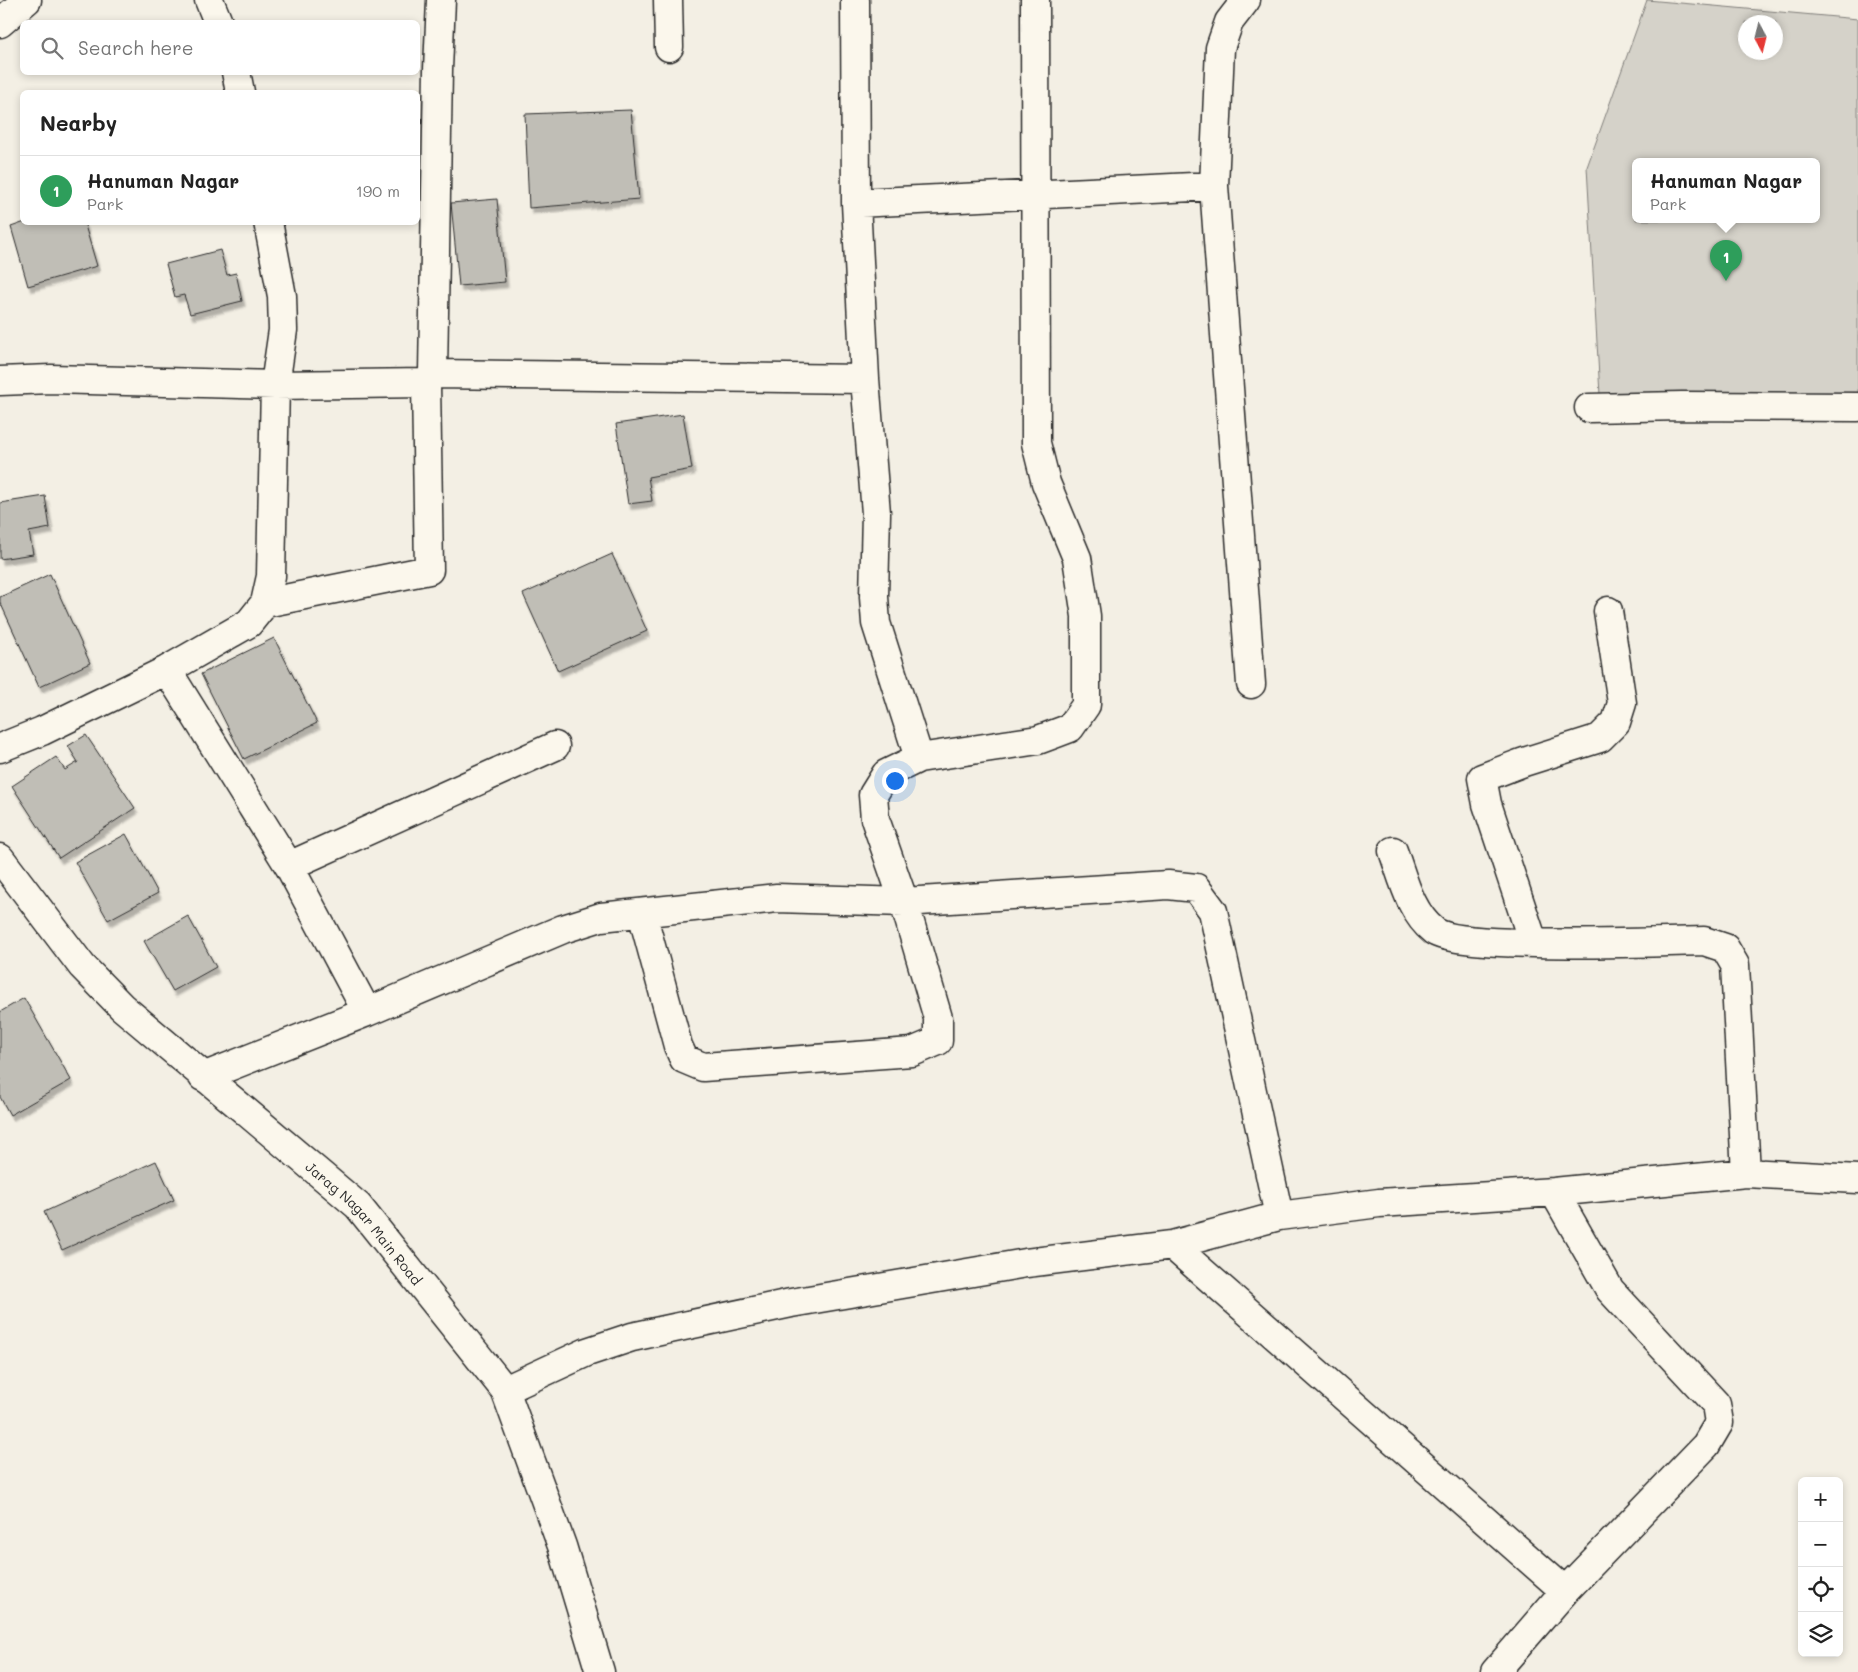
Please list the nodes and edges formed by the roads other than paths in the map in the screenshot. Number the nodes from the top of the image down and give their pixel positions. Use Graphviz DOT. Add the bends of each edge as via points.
graph roads {
  1 [pos="28,0"];
  2 [pos="209,0"];
  3 [pos="441,0"];
  4 [pos="668,0"];
  5 [pos="855,0"];
  6 [pos="1035,0"];
  7 [pos="1246,0"];
  8 [pos="217,20"];
  9 [pos="0,23"];
  10 [pos="668,47"];
  11 [pos="237,75"];
  12 [pos="240,90"];
  13 [pos="1214,186"];
  14 [pos="1034,194"];
  15 [pos="856,203"];
  16 [pos="269,225"];
  17 [pos="429,379"];
  18 [pos="865,379"];
  19 [pos="0,381"];
  20 [pos="275,385"];
  21 [pos="1858,407"];
  22 [pos="1589,408"];
  23 [pos="265,603"];
  24 [pos="1608,611"];
  25 [pos="167,670"];
  26 [pos="1251,684"];
  27 [pos="555,746"];
  28 [pos="0,748"];
  29 [pos="919,758"];
  30 [pos="1393,851"];
  31 [pos="0,858"];
  32 [pos="289,866"];
  33 [pos="904,902"];
  34 [pos="642,913"];
  35 [pos="1534,942"];
  36 [pos="367,1012"];
  37 [pos="203,1077"];
  38 [pos="1746,1173"];
  39 [pos="1858,1178"];
  40 [pos="1554,1192"];
  41 [pos="1280,1216"];
  42 [pos="1172,1245"];
  43 [pos="505,1390"];
  44 [pos="1565,1591"];
  45 [pos="600,1672"];
  46 [pos="1495,1672"];
  1 -- 9 [label="street"];
  2 -- 8 [label="street"];
  3 -- 17 [label="street"];
  4 -- 10 [label="street"];
  5 -- 15 [label="street"];
  6 -- 14 [label="street"];
  7 -- 13 [label="street" via="1229,22 1220,48"];
  11 -- 12 [label="street"];
  13 -- 14 [label="street"];
  13 -- 26 [label="street"];
  14 -- 15 [label="street"];
  14 -- 29 [label="street" via="1036,443 1046,483 1077,558 1086,616 1086,705 1070,728 1038,740"];
  15 -- 18 [label="street"];
  16 -- 20 [label="street" via="282,296 282,330"];
  17 -- 18 [label="street"];
  17 -- 20 [label="street"];
  17 -- 23 [label="street" via="429,570"];
  18 -- 29 [label="street" via="876,513 876,623"];
  19 -- 20 [label="street" via="51,379"];
  20 -- 23 [label="street" via="271,576"];
  21 -- 22 [label="street"];
  23 -- 25 [label="street" via="249,623"];
  24 -- 35 [label="street" via="1622,703 1616,722 1600,738 1482,778 1487,804"];
  25 -- 28 [label="street"];
  25 -- 32 [label="street"];
  27 -- 32 [label="street"];
  29 -- 33 [label="street" via="886,774 873,794 875,819"];
  30 -- 35 [label="street" via="1417,913 1436,932 1460,940"];
  31 -- 37 [label="street, Jarag Nagar Main Road" via="82,966 122,1007"];
  32 -- 36 [label="street"];
  33 -- 34 [label="street" via="778,898"];
  33 -- 34 [label="street" via="938,1018 938,1041 912,1052 703,1067 684,1059 678,1046"];
  33 -- 41 [label="street" via="1168,885 1196,888 1213,911"];
  34 -- 36 [label="street" via="601,917 563,929"];
  35 -- 38 [label="street" via="1704,941 1725,948 1735,966"];
  36 -- 37 [label="street"];
  37 -- 43 [label="street, Jarag Nagar Main Road" via="358,1206"];
  38 -- 39 [label="street"];
  38 -- 40 [label="street"];
  40 -- 41 [label="street" via="1379,1203"];
  40 -- 44 [label="street" via="1610,1290 1716,1404 1719,1423 1706,1445"];
  41 -- 42 [label="street"];
  42 -- 43 [label="street" via="1026,1263 791,1303 632,1337 587,1352"];
  42 -- 44 [label="street"];
  43 -- 45 [label="street, Jarag Nagar Main Road" via="562,1546"];
  44 -- 46 [label="street"];
}
